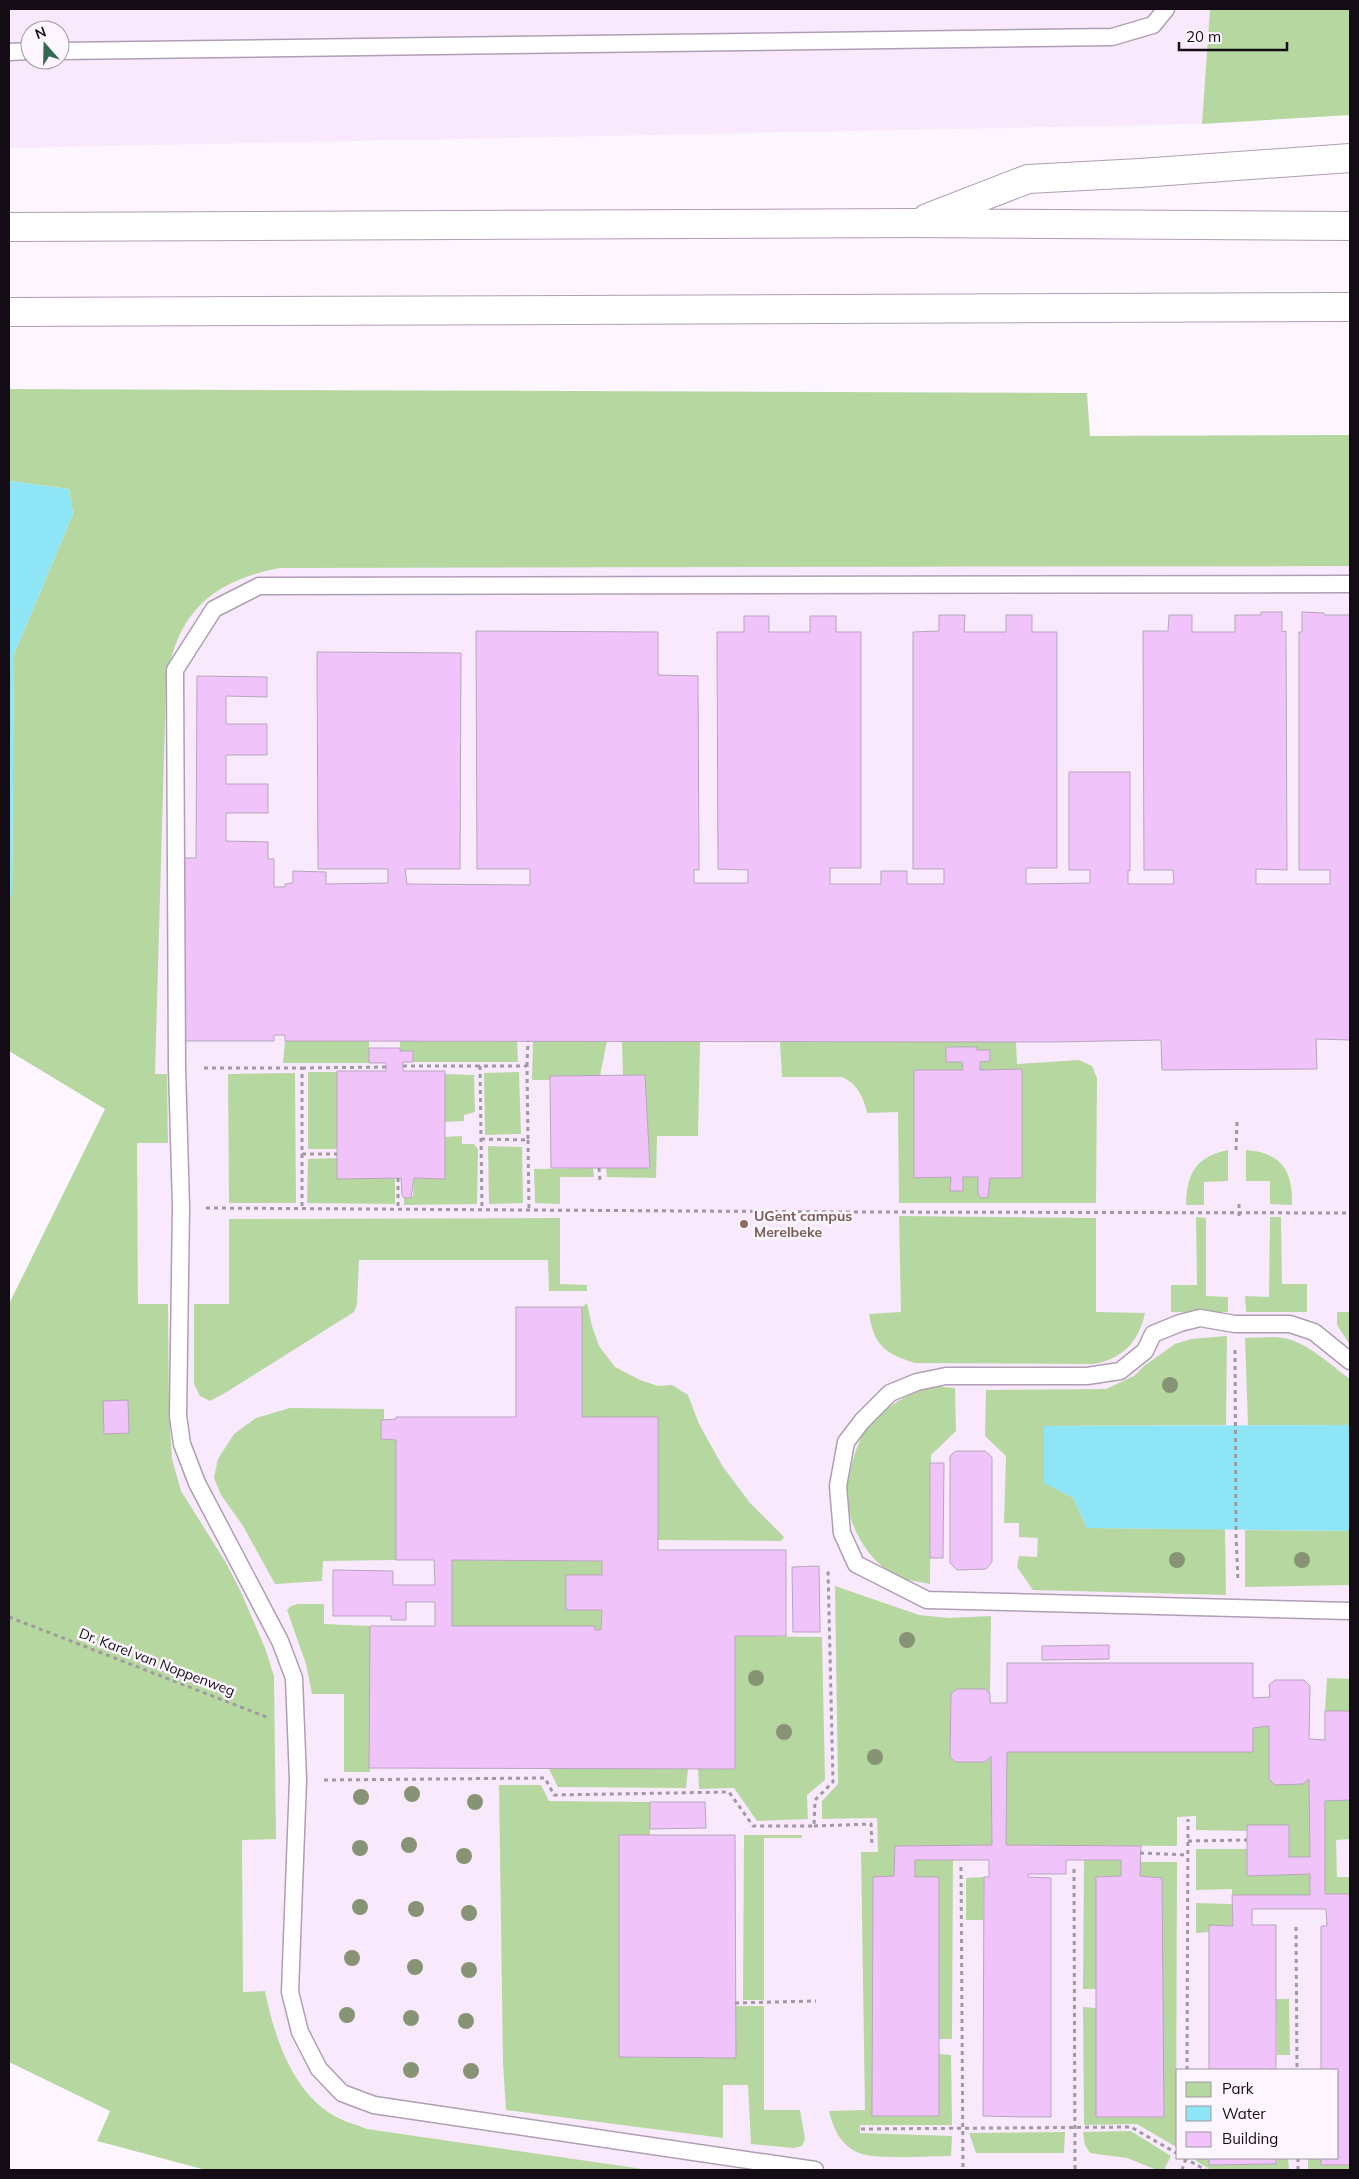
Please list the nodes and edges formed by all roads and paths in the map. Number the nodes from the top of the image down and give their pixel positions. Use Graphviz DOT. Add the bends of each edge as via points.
graph roads {
  1 [pos="1166,9"];
  2 [pos="70,51"];
  3 [pos="1350,158"];
  4 [pos="913,223"];
  5 [pos="1350,226"];
  6 [pos="9,227"];
  7 [pos="1350,307"];
  8 [pos="9,312"];
  9 [pos="1350,584"];
  10 [pos="528,1041"];
  11 [pos="403,1066"];
  12 [pos="480,1066"];
  13 [pos="527,1066"];
  14 [pos="386,1067"];
  15 [pos="177,1068"];
  16 [pos="302,1068"];
  17 [pos="1237,1122"];
  18 [pos="481,1139"];
  19 [pos="528,1140"];
  20 [pos="1236,1150"];
  21 [pos="302,1154"];
  22 [pos="337,1154"];
  23 [pos="599,1168"];
  24 [pos="398,1178"];
  25 [pos="600,1180"];
  26 [pos="1239,1204"];
  27 [pos="181,1207"];
  28 [pos="302,1208"];
  29 [pos="398,1209"];
  30 [pos="482,1209"];
  31 [pos="528,1210"];
  32 [pos="1350,1213"];
  33 [pos="1239,1216"];
  34 [pos="1235,1324"];
  35 [pos="1350,1361"];
  36 [pos="828,1562"];
  37 [pos="1239,1609"];
  38 [pos="1350,1611"];
  39 [pos="9,1617"];
  40 [pos="296,1729"];
  41 [pos="298,1780"];
  42 [pos="1188,1818"];
  43 [pos="814,1826"];
  44 [pos="1247,1840"];
  45 [pos="1188,1841"];
  46 [pos="872,1845"];
  47 [pos="1140,1854"];
  48 [pos="1188,1854"];
  49 [pos="961,1867"];
  50 [pos="1074,1869"];
  51 [pos="1296,1926"];
  52 [pos="816,2001"];
  53 [pos="735,2003"];
  54 [pos="1187,2069"];
  55 [pos="1297,2069"];
  56 [pos="1075,2127"];
  57 [pos="963,2128"];
  58 [pos="861,2129"];
  59 [pos="1176,2153"];
  60 [pos="1188,2159"];
  61 [pos="778,2168"];
  62 [pos="816,2170"];
  63 [pos="963,2170"];
  64 [pos="1075,2170"];
  65 [pos="1206,2170"];
  1 -- 2 [label="lane" via="1153,25 1112,37"];
  3 -- 4 [label="highway" via="1028,179"];
  4 -- 5 [label="highway"];
  4 -- 6 [label="highway"];
  7 -- 8 [label="highway"];
  9 -- 15 [label="lane" via="259,586 214,609 175,670"];
  10 -- 13 [label="path"];
  11 -- 12 [label="path"];
  12 -- 13 [label="path"];
  12 -- 18 [label="path"];
  13 -- 19 [label="path"];
  14 -- 16 [label="path"];
  15 -- 16 [label="path"];
  15 -- 27 [label="lane"];
  16 -- 21 [label="path"];
  17 -- 20 [label="path"];
  18 -- 19 [label="path"];
  18 -- 30 [label="path"];
  19 -- 31 [label="path"];
  21 -- 22 [label="path"];
  21 -- 28 [label="path"];
  23 -- 25 [label="path"];
  24 -- 29 [label="path"];
  26 -- 33 [label="path"];
  27 -- 28 [label="path"];
  27 -- 40 [label="lane" via="178,1416 182,1444 197,1483 280,1641 294,1678"];
  28 -- 29 [label="path"];
  29 -- 30 [label="path"];
  30 -- 31 [label="path"];
  31 -- 33 [label="path"];
  32 -- 33 [label="path"];
  34 -- 35 [label="lane" via="1290,1324 1314,1332"];
  34 -- 37 [label="path"];
  34 -- 37 [label="lane" via="1200,1318 1153,1334 1145,1351 1120,1371 1087,1376 946,1376 917,1382 890,1393 846,1442 838,1486 842,1533 856,1564 927,1600"];
  36 -- 43 [label="path" via="833,1782 814,1800"];
  37 -- 38 [label="lane"];
  39 -- 40 [label="path, Dr. Karel van Noppenweg"];
  40 -- 41 [label="lane"];
  41 -- 43 [label="path" via="545,1778 554,1795 729,1792 753,1826"];
  41 -- 61 [label="lane" via="290,1992 300,2032 319,2069 342,2093 374,2105"];
  42 -- 45 [label="path"];
  43 -- 46 [label="path" via="871,1824"];
  44 -- 45 [label="path"];
  45 -- 48 [label="path"];
  47 -- 48 [label="path"];
  48 -- 54 [label="path"];
  49 -- 57 [label="path"];
  50 -- 56 [label="path"];
  51 -- 55 [label="path"];
  52 -- 53 [label="path"];
  56 -- 57 [label="path"];
  56 -- 59 [label="path" via="1131,2127"];
  56 -- 64 [label="path"];
  57 -- 58 [label="path"];
  57 -- 63 [label="path"];
  60 -- 65 [label="path"];
  61 -- 62 [label="lane"];
}
